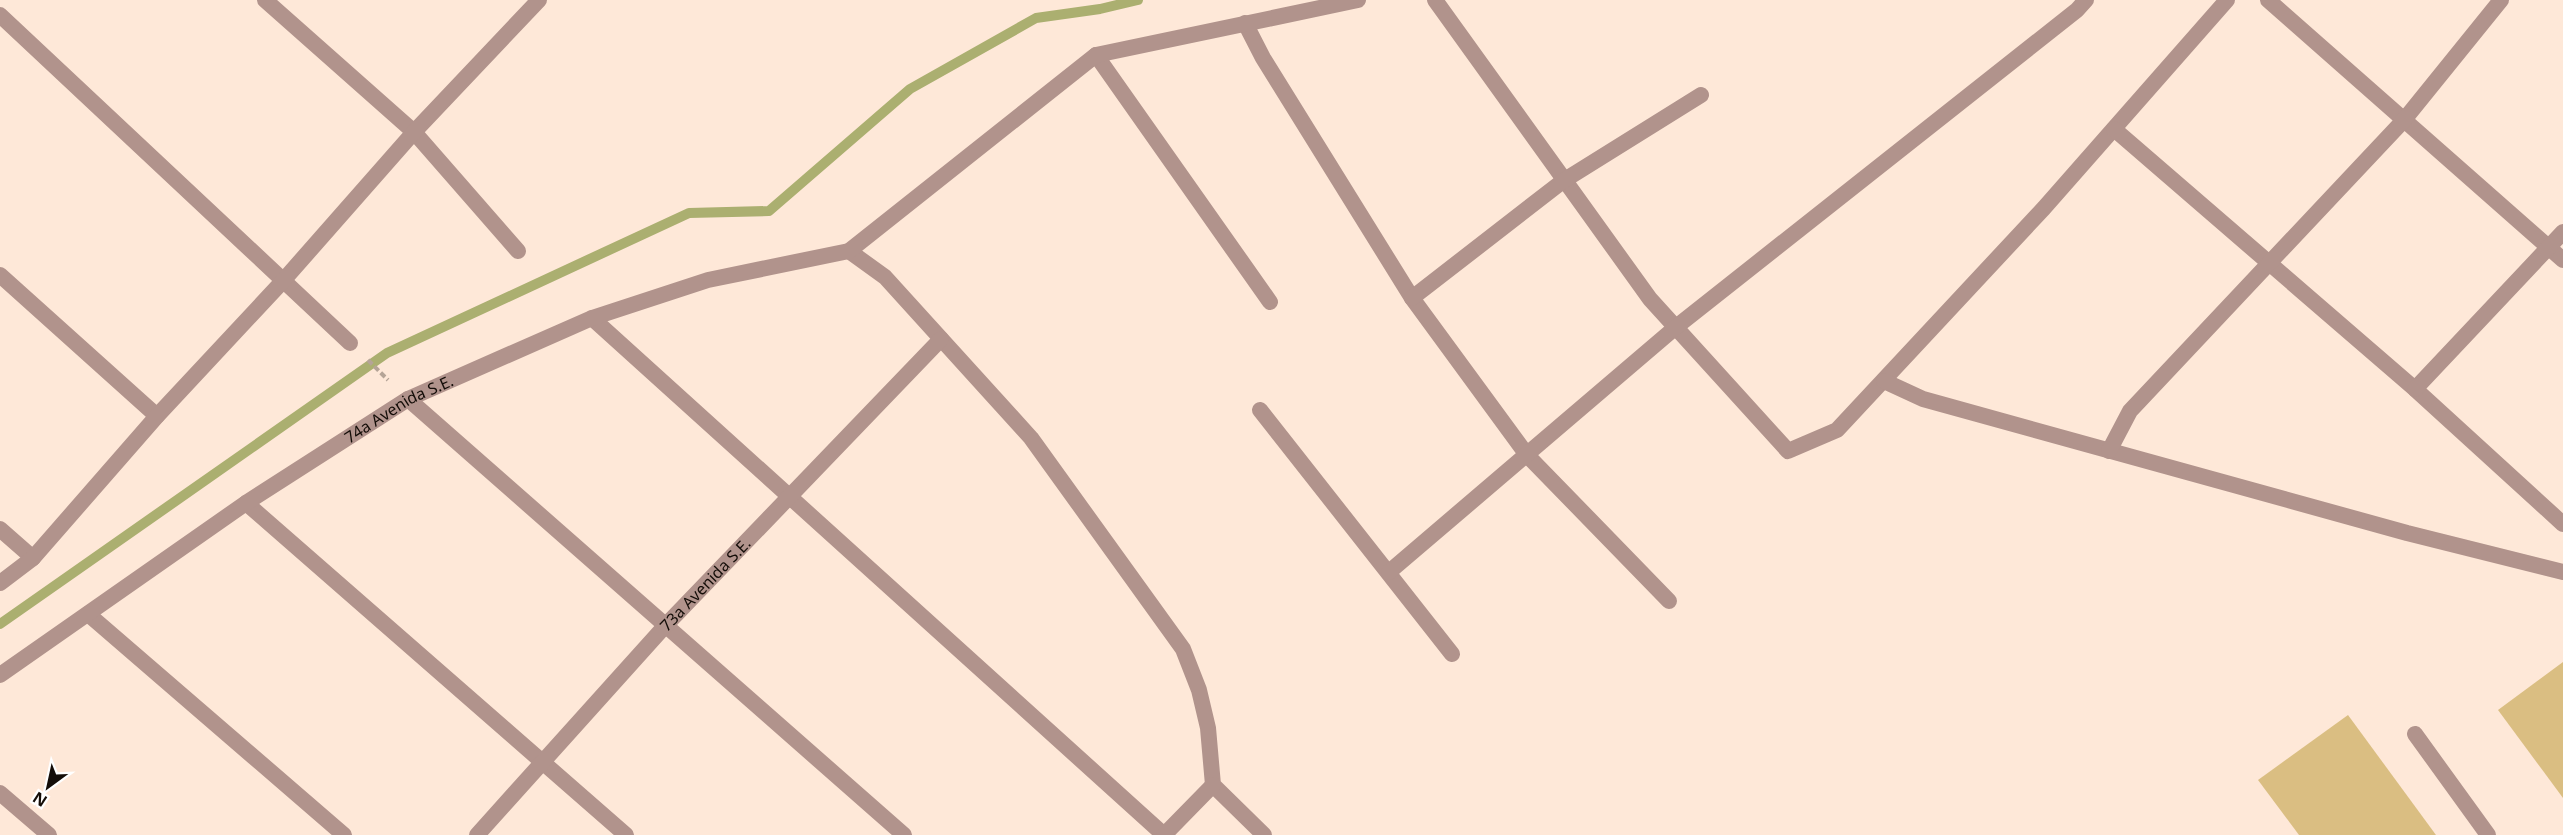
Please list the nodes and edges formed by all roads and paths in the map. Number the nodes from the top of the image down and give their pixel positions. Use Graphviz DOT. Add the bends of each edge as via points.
graph roads {
  1 [pos="265,0"];
  2 [pos="538,0"];
  3 [pos="1358,0"];
  4 [pos="1435,0"];
  5 [pos="2085,0"];
  6 [pos="2228,0"];
  7 [pos="2268,0"];
  8 [pos="2502,0"];
  9 [pos="0,15"];
  10 [pos="1245,23"];
  11 [pos="1096,55"];
  12 [pos="1701,94"];
  13 [pos="2404,120"];
  14 [pos="2114,129"];
  15 [pos="414,132"];
  16 [pos="1563,181"];
  17 [pos="2563,232"];
  18 [pos="2548,247"];
  19 [pos="518,251"];
  20 [pos="849,251"];
  21 [pos="2563,260"];
  22 [pos="2269,263"];
  23 [pos="0,275"];
  24 [pos="282,282"];
  25 [pos="1412,298"];
  26 [pos="1270,302"];
  27 [pos="592,318"];
  28 [pos="1676,327"];
  29 [pos="941,339"];
  30 [pos="350,343"];
  31 [pos="1884,381"];
  32 [pos="2415,389"];
  33 [pos="408,399"];
  34 [pos="1260,410"];
  35 [pos="157,416"];
  36 [pos="2109,451"];
  37 [pos="1527,455"];
  38 [pos="789,494"];
  39 [pos="246,503"];
  40 [pos="2563,524"];
  41 [pos="0,529"];
  42 [pos="33,558"];
  43 [pos="2562,569"];
  44 [pos="1389,572"];
  45 [pos="0,584"];
  46 [pos="1669,601"];
  47 [pos="88,614"];
  48 [pos="665,626"];
  49 [pos="1452,654"];
  50 [pos="0,675"];
  51 [pos="2415,735"];
  52 [pos="543,762"];
  53 [pos="1213,785"];
  54 [pos="0,793"];
  55 [pos="49,835"];
  56 [pos="344,835"];
  57 [pos="477,835"];
  58 [pos="626,835"];
  59 [pos="904,835"];
  60 [pos="1164,835"];
  61 [pos="1264,835"];
  62 [pos="2488,835"];
  1 -- 15 [label="street"];
  2 -- 15 [label="street"];
  3 -- 10 [label="street"];
  4 -- 16 [label="street"];
  5 -- 28 [label="street"];
  6 -- 14 [label="street"];
  7 -- 13 [label="street"];
  8 -- 13 [label="street"];
  9 -- 24 [label="street"];
  10 -- 11 [label="street"];
  10 -- 25 [label="street"];
  11 -- 20 [label="street"];
  11 -- 26 [label="street"];
  12 -- 16 [label="street"];
  13 -- 18 [label="street"];
  13 -- 22 [label="street"];
  14 -- 22 [label="street"];
  14 -- 31 [label="street"];
  15 -- 19 [label="street"];
  15 -- 24 [label="street"];
  16 -- 25 [label="street"];
  16 -- 28 [label="street" via="1650,299"];
  17 -- 18 [label="street"];
  18 -- 21 [label="street"];
  18 -- 32 [label="street"];
  20 -- 27 [label="street, 74a Avenida S.E." via="708,280"];
  20 -- 29 [label="street" via="885,277"];
  22 -- 32 [label="street"];
  22 -- 36 [label="street" via="2130,411"];
  23 -- 35 [label="street"];
  24 -- 30 [label="street"];
  24 -- 35 [label="street"];
  25 -- 37 [label="street"];
  27 -- 33 [label="street, 74a Avenida S.E."];
  27 -- 38 [label="street"];
  28 -- 31 [label="street" via="1788,451 1837,430"];
  28 -- 37 [label="street"];
  29 -- 38 [label="street, 73a Avenida S.E."];
  29 -- 53 [label="street" via="1031,438 1183,649 1208,728"];
  31 -- 36 [label="street" via="1923,399"];
  32 -- 40 [label="street"];
  33 -- 39 [label="street, 74a Avenida S.E."];
  33 -- 48 [label="street"];
  34 -- 44 [label="street"];
  35 -- 42 [label="street"];
  36 -- 43 [label="street" via="2407,533"];
  37 -- 44 [label="street"];
  37 -- 46 [label="street"];
  38 -- 48 [label="street, 73a Avenida S.E."];
  38 -- 60 [label="street"];
  39 -- 47 [label="street, 74a Avenida S.E."];
  39 -- 52 [label="street"];
  41 -- 42 [label="street"];
  42 -- 45 [label="street"];
  44 -- 49 [label="street"];
  47 -- 50 [label="street, 74a Avenida S.E."];
  47 -- 56 [label="street"];
  48 -- 52 [label="street, 73a Avenida S.E."];
  48 -- 59 [label="street"];
  51 -- 62 [label="street"];
  52 -- 57 [label="street, 73a Avenida S.E."];
  52 -- 58 [label="street"];
  53 -- 60 [label="street"];
  53 -- 61 [label="street"];
  54 -- 55 [label="street"];
}
